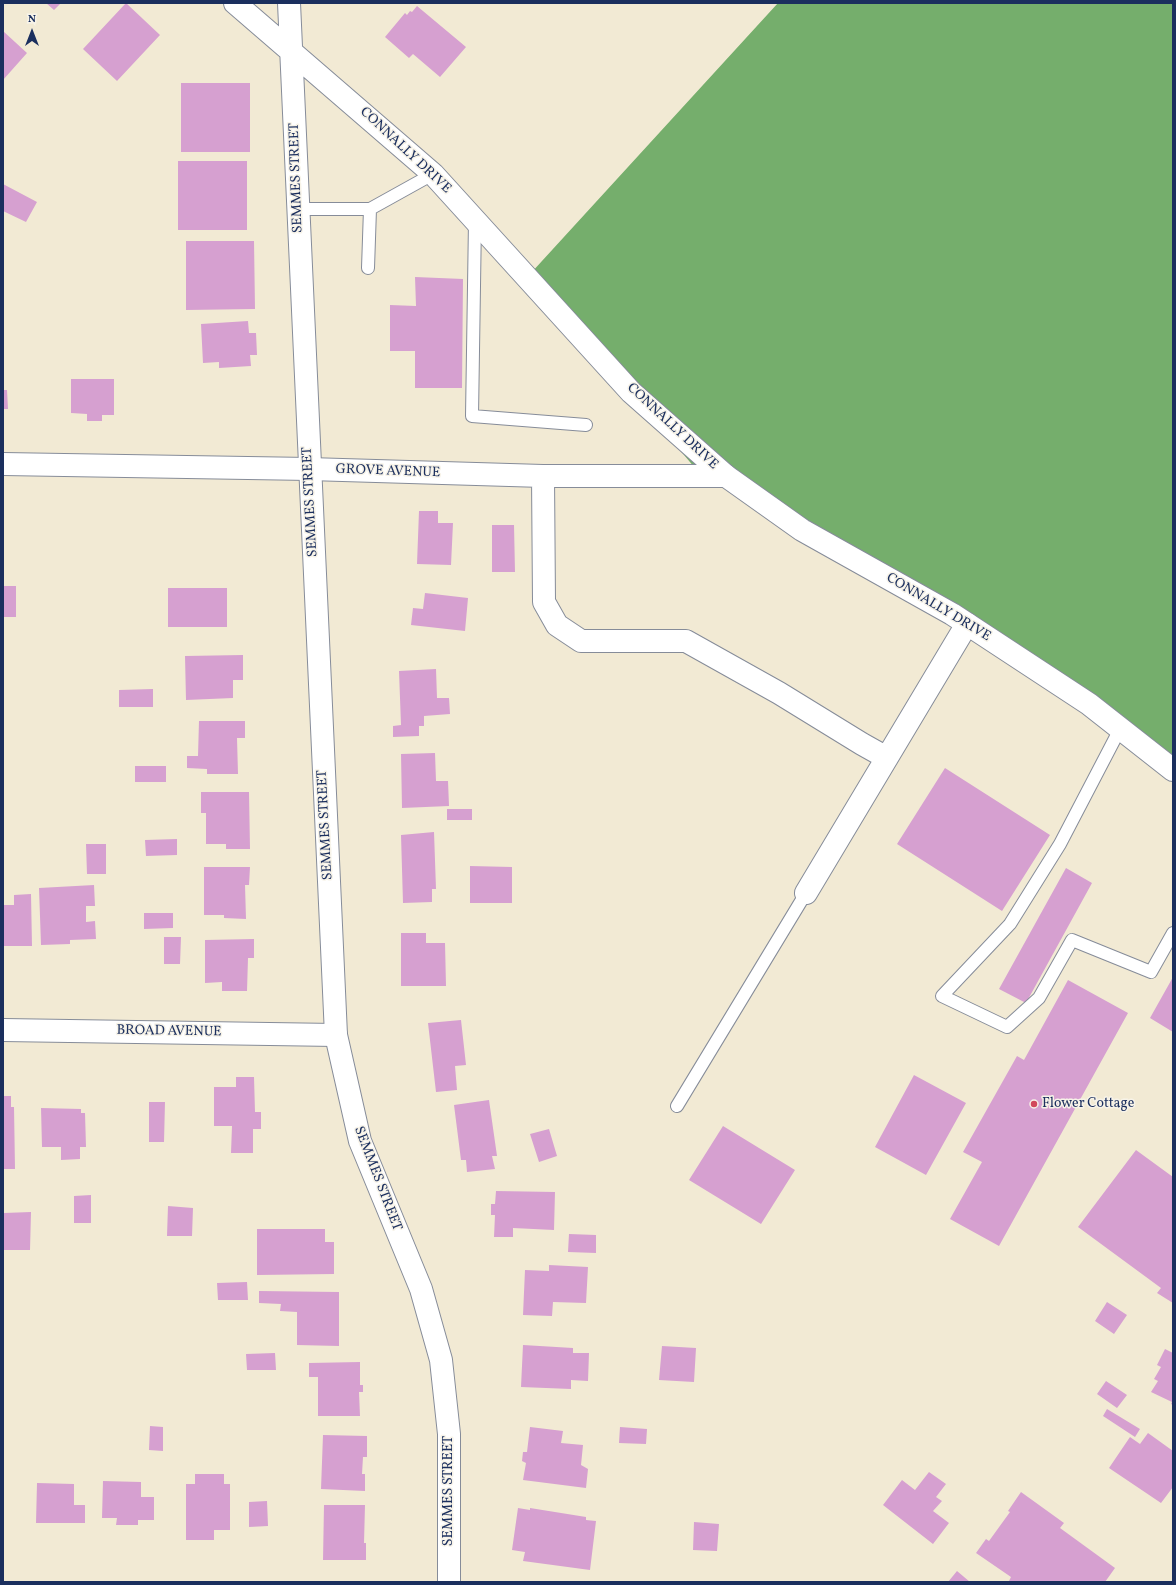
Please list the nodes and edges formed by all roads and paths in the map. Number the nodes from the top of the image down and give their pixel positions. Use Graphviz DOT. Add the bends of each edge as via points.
graph roads {
  1 [pos="235,3"];
  2 [pos="289,3"];
  3 [pos="292,51"];
  4 [pos="433,174"];
  5 [pos="299,209"];
  6 [pos="370,209"];
  7 [pos="475,221"];
  8 [pos="368,268"];
  9 [pos="586,424"];
  10 [pos="3,464"];
  11 [pos="309,470"];
  12 [pos="543,476"];
  13 [pos="726,476"];
  14 [pos="967,624"];
  15 [pos="1120,729"];
  16 [pos="887,758"];
  17 [pos="1173,770"];
  18 [pos="806,892"];
  19 [pos="1173,933"];
  20 [pos="3,1030"];
  21 [pos="336,1035"];
  22 [pos="677,1106"];
  23 [pos="449,1582"];
  1 -- 3 [label="street, CONNALLY DRIVE"];
  2 -- 3 [label="street, SEMMES STREET"];
  3 -- 4 [label="street, CONNALLY DRIVE"];
  3 -- 5 [label="street, SEMMES STREET"];
  4 -- 6 [label="lane"];
  4 -- 7 [label="street, CONNALLY DRIVE"];
  5 -- 6 [label="lane"];
  5 -- 11 [label="street, SEMMES STREET"];
  6 -- 8 [label="lane"];
  7 -- 9 [label="lane" via="472,416"];
  7 -- 13 [label="street, CONNALLY DRIVE" via="632,392"];
  10 -- 11 [label="street, GROVE AVENUE"];
  11 -- 12 [label="street, GROVE AVENUE"];
  11 -- 21 [label="street, SEMMES STREET"];
  12 -- 13 [label="street, GROVE AVENUE"];
  12 -- 16 [label="street" via="544,602 557,625 580,641 686,641"];
  13 -- 14 [label="street, CONNALLY DRIVE" via="802,530"];
  14 -- 15 [label="street, CONNALLY DRIVE" via="1089,704"];
  14 -- 16 [label="street"];
  15 -- 17 [label="street, CONNALLY DRIVE"];
  15 -- 19 [label="lane" via="1060,844 1010,924 942,996 1007,1027 1039,998 1072,940 1151,972"];
  16 -- 18 [label="street"];
  18 -- 22 [label="lane"];
  20 -- 21 [label="street, BROAD AVENUE"];
  21 -- 23 [label="street, SEMMES STREET" via="360,1141 421,1289 441,1360 449,1434"];
}
